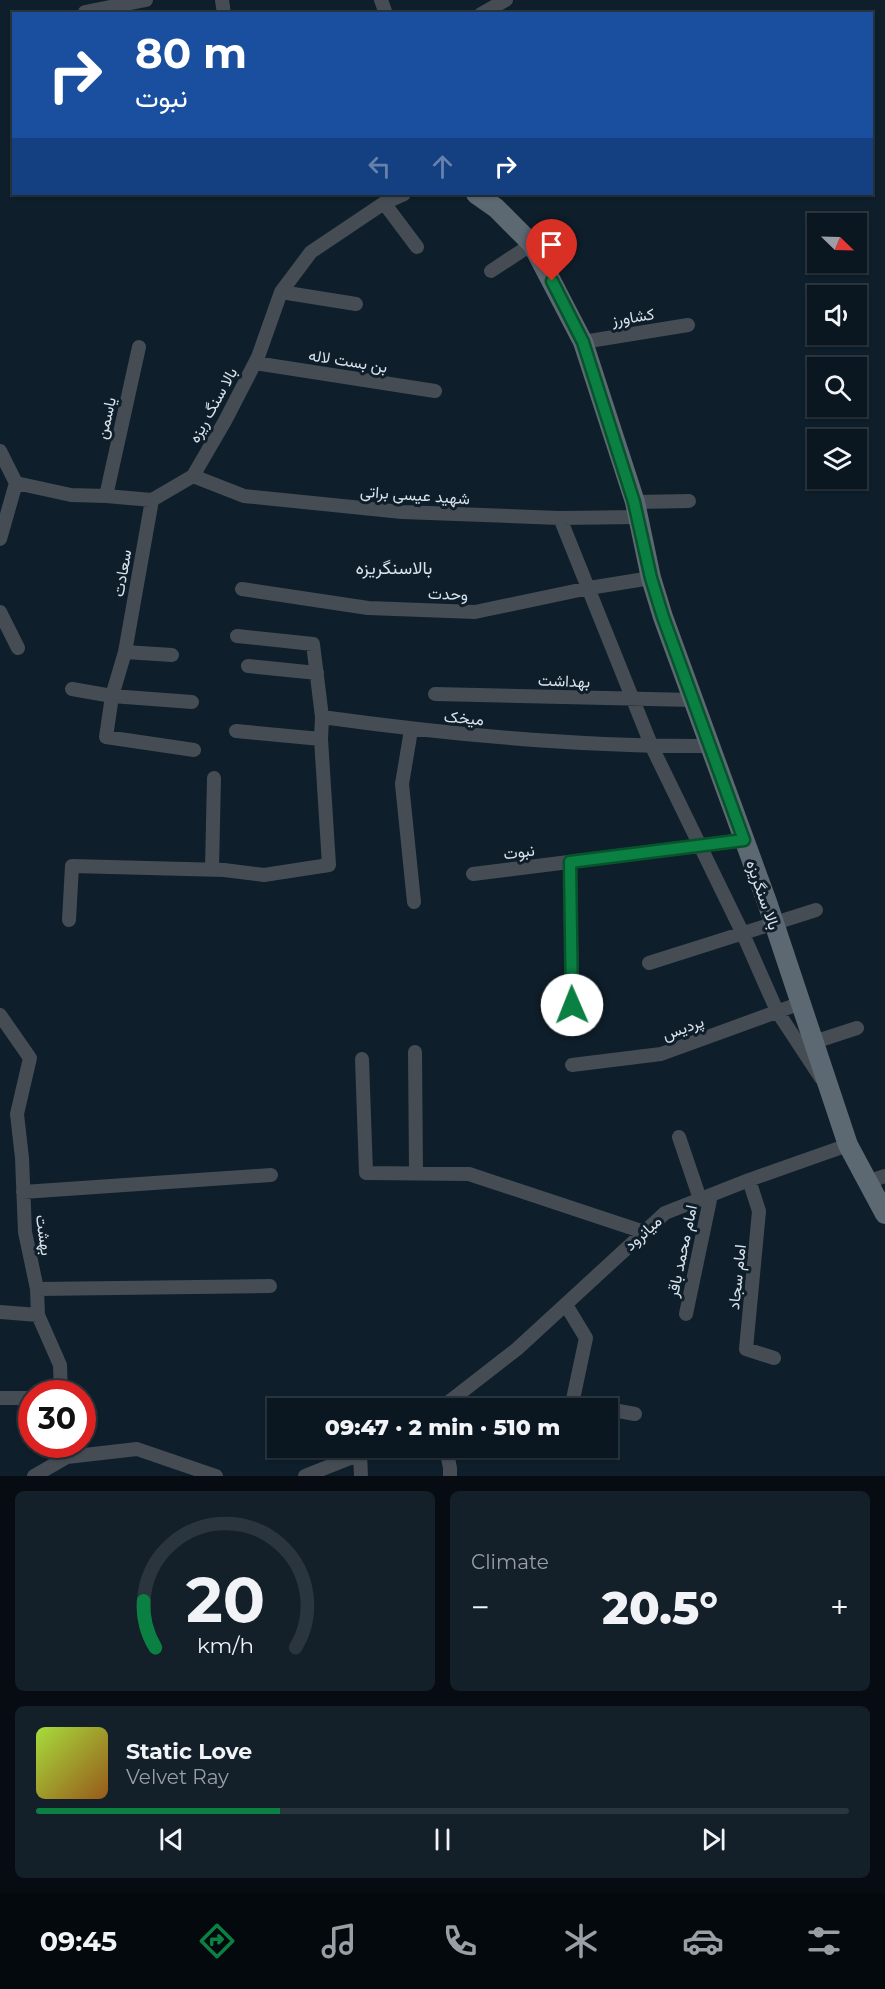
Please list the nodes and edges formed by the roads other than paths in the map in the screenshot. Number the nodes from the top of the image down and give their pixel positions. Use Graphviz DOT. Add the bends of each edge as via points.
graph roads {
  1 [pos="146,0"];
  2 [pos="506,0"];
  3 [pos="85,12"];
  4 [pos="485,12"];
  5 [pos="402,195"];
  6 [pos="477,195"];
  7 [pos="384,203"];
  8 [pos="532,244"];
  9 [pos="417,246"];
  10 [pos="491,271"];
  11 [pos="281,292"];
  12 [pos="356,304"];
  13 [pos="688,325"];
  14 [pos="583,342"];
  15 [pos="139,347"];
  16 [pos="255,363"];
  17 [pos="435,391"];
  18 [pos="0,451"];
  19 [pos="193,476"];
  20 [pos="16,483"];
  21 [pos="106,496"];
  22 [pos="152,500"];
  23 [pos="689,501"];
  24 [pos="637,510"];
  25 [pos="560,518"];
  26 [pos="0,539"];
  27 [pos="651,578"];
  28 [pos="589,588"];
  29 [pos="242,589"];
  30 [pos="0,612"];
  31 [pos="237,636"];
  32 [pos="18,648"];
  33 [pos="124,652"];
  34 [pos="171,655"];
  35 [pos="248,666"];
  36 [pos="317,673"];
  37 [pos="72,689"];
  38 [pos="435,694"];
  39 [pos="112,696"];
  40 [pos="633,699"];
  41 [pos="692,700"];
  42 [pos="192,702"];
  43 [pos="322,717"];
  44 [pos="411,730"];
  45 [pos="236,731"];
  46 [pos="321,739"];
  47 [pos="710,746"];
  48 [pos="652,747"];
  49 [pos="194,750"];
  50 [pos="214,778"];
  51 [pos="744,840"];
  52 [pos="701,845"];
  53 [pos="570,862"];
  54 [pos="212,869"];
  55 [pos="473,874"];
  56 [pos="414,902"];
  57 [pos="816,910"];
  58 [pos="69,920"];
  59 [pos="774,924"];
  60 [pos="743,934"];
  61 [pos="649,963"];
  62 [pos="801,1003"];
  63 [pos="572,1005"];
  64 [pos="777,1011"];
  65 [pos="0,1015"];
  66 [pos="857,1028"];
  67 [pos="814,1042"];
  68 [pos="415,1052"];
  69 [pos="362,1059"];
  70 [pos="572,1065"];
  71 [pos="831,1094"];
  72 [pos="679,1137"];
  73 [pos="848,1145"];
  74 [pos="416,1173"];
  75 [pos="271,1175"];
  76 [pos="876,1179"];
  77 [pos="749,1180"];
  78 [pos="23,1192"];
  79 [pos="706,1197"];
  80 [pos="885,1214"];
  81 [pos="644,1232"];
  82 [pos="270,1286"];
  83 [pos="37,1289"];
  84 [pos="566,1305"];
  85 [pos="0,1312"];
  86 [pos="686,1314"];
  87 [pos="38,1315"];
  88 [pos="774,1358"];
  89 [pos="61,1380"];
  90 [pos="0,1398"];
  91 [pos="18,1398"];
  92 [pos="454,1398"];
  93 [pos="573,1398"];
  94 [pos="618,1411"];
  95 [pos="635,1414"];
  96 [pos="96,1450"];
  97 [pos="58,1458"];
  98 [pos="352,1458"];
  99 [pos="360,1458"];
  100 [pos="448,1458"];
  101 [pos="34,1476"];
  102 [pos="216,1476"];
  103 [pos="305,1476"];
  104 [pos="361,1476"];
  105 [pos="450,1476"];
  106 [pos="459,1476"];
  1 -- 3 [label="street"];
  2 -- 4 [label="street"];
  5 -- 7 [label="street, بالا سنگ ریزه"];
  6 -- 8 [label="street, بالا سنگریزه"];
  7 -- 9 [label="street"];
  7 -- 11 [label="street, بالا سنگ ریزه" via="311,252"];
  8 -- 10 [label="street"];
  8 -- 14 [label="street, بالا سنگریزه"];
  11 -- 12 [label="street"];
  11 -- 16 [label="street, بالا سنگ ریزه"];
  13 -- 14 [label="street, کشاورز"];
  14 -- 24 [label="street, بالا سنگریزه"];
  15 -- 21 [label="street, یاسمن"];
  16 -- 17 [label="street, بن بست لاله"];
  16 -- 19 [label="street, بالا سنگ ریزه"];
  18 -- 20 [label="street"];
  19 -- 22 [label="street, بالا سنگ ریزه"];
  19 -- 25 [label="street, شهید عیسی براتی" via="244,496 402,512"];
  20 -- 21 [label="street" via="71,495"];
  20 -- 26 [label="street"];
  21 -- 22 [label="street"];
  22 -- 33 [label="street, سعادت"];
  23 -- 24 [label="street, شهید عیسی براتی"];
  24 -- 25 [label="street, شهید عیسی براتی"];
  24 -- 27 [label="street, بالا سنگریزه"];
  25 -- 28 [label="street"];
  27 -- 28 [label="street, وحدت"];
  27 -- 41 [label="street, بالا سنگریزه"];
  28 -- 29 [label="street, وحدت" via="475,612 369,608"];
  28 -- 40 [label="street"];
  30 -- 32 [label="street"];
  31 -- 36 [label="street" via="313,644"];
  33 -- 34 [label="street"];
  33 -- 39 [label="street, سعادت"];
  35 -- 36 [label="street"];
  36 -- 43 [label="street"];
  37 -- 39 [label="street"];
  38 -- 40 [label="street, بهداشت"];
  39 -- 42 [label="street"];
  39 -- 49 [label="street, سعادت" via="106,737"];
  40 -- 41 [label="street, بهداشت"];
  40 -- 48 [label="street"];
  41 -- 47 [label="street, بالا سنگریزه"];
  43 -- 44 [label="street, میخک"];
  43 -- 46 [label="street"];
  44 -- 48 [label="street, میخک"];
  44 -- 56 [label="street" via="402,784"];
  45 -- 46 [label="street"];
  46 -- 54 [label="street" via="329,865 264,875"];
  47 -- 48 [label="street, میخک"];
  47 -- 51 [label="street, بالا سنگریزه"];
  48 -- 52 [label="street"];
  50 -- 54 [label="street"];
  51 -- 52 [label="street, نبوت"];
  51 -- 59 [label="street, بالا سنگریزه"];
  52 -- 53 [label="street, نبوت"];
  52 -- 60 [label="street"];
  53 -- 55 [label="street, نبوت"];
  53 -- 63 [label="street"];
  54 -- 58 [label="street" via="72,866"];
  57 -- 59 [label="street"];
  59 -- 60 [label="street"];
  59 -- 62 [label="street, بالا سنگریزه"];
  60 -- 61 [label="street"];
  60 -- 64 [label="street"];
  62 -- 64 [label="street, پردیس"];
  62 -- 67 [label="street, بالا سنگریزه"];
  64 -- 70 [label="street, پردیس" via="661,1054"];
  64 -- 71 [label="street"];
  65 -- 78 [label="street, بهشت" via="30,1058 17,1114"];
  66 -- 67 [label="street"];
  67 -- 71 [label="street, بالا سنگریزه"];
  68 -- 74 [label="street"];
  69 -- 74 [label="street" via="366,1173"];
  71 -- 73 [label="street, بالا سنگریزه"];
  72 -- 79 [label="street"];
  73 -- 76 [label="street"];
  73 -- 77 [label="street, میانرود"];
  74 -- 81 [label="street" via="469,1174"];
  75 -- 78 [label="street"];
  76 -- 80 [label="street"];
  77 -- 79 [label="street, میانرود"];
  77 -- 88 [label="street, امام سجاد" via="759,1211 746,1349"];
  78 -- 83 [label="street, بهشت" via="25,1232"];
  79 -- 81 [label="street, میانرود" via="665,1213"];
  79 -- 86 [label="street, امام محمد باقر"];
  81 -- 84 [label="street, میانرود"];
  82 -- 83 [label="street"];
  83 -- 87 [label="street, بهشت"];
  84 -- 92 [label="street, میانرود"];
  84 -- 93 [label="street" via="586,1338"];
  85 -- 87 [label="street"];
  87 -- 89 [label="street, بهشت" via="60,1365"];
  90 -- 91 [label="street"];
  94 -- 95 [label="street"];
  96 -- 102 [label="street" via="137,1449"];
  97 -- 101 [label="street"];
  98 -- 103 [label="street"];
  99 -- 104 [label="street"];
  100 -- 105 [label="street"];
  105 -- 106 [label="street"];
}
